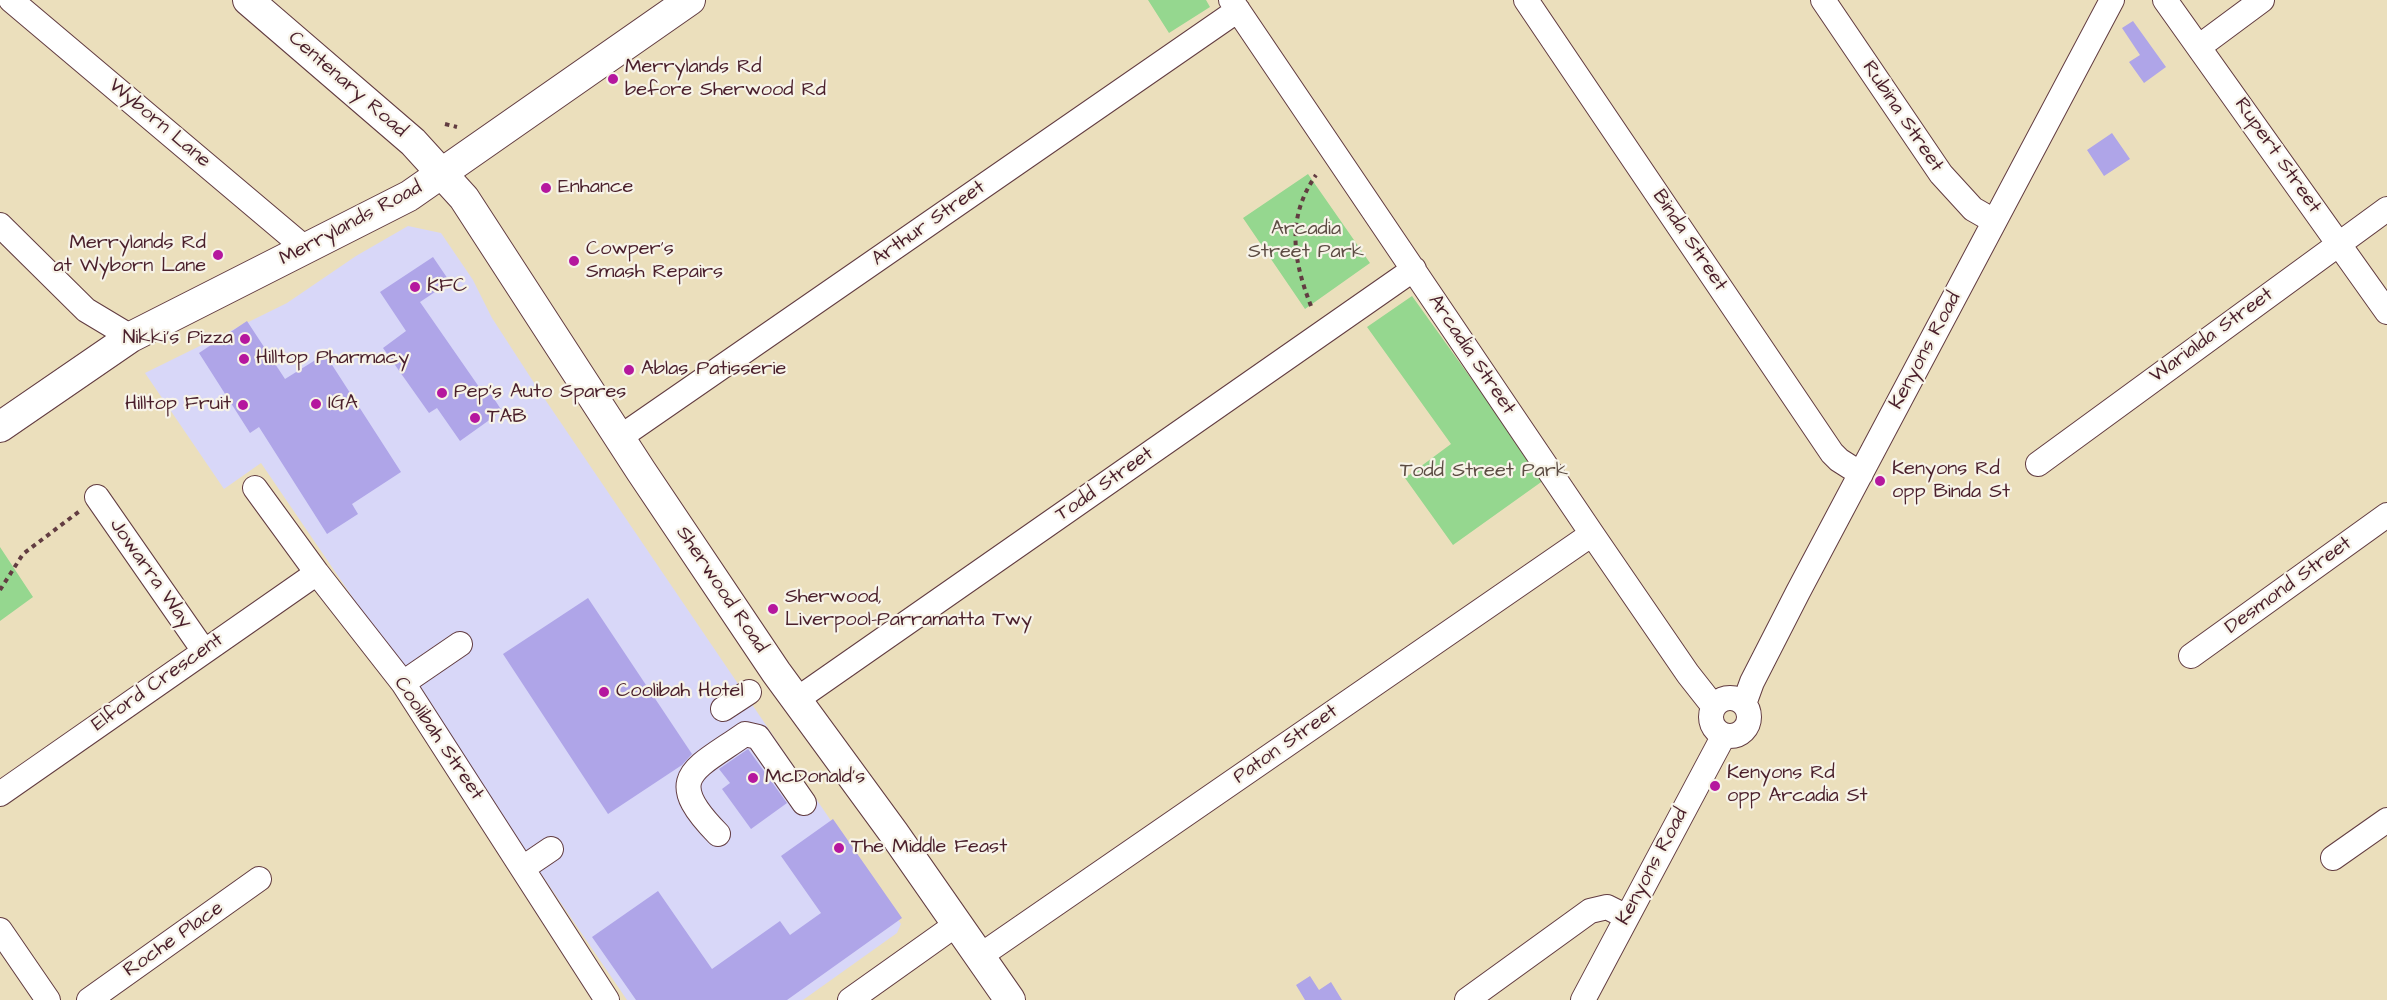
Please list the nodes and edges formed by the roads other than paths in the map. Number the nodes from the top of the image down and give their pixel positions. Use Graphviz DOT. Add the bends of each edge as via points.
graph roads {
  1 [pos="11,0"];
  2 [pos="248,0"];
  3 [pos="690,0"];
  4 [pos="1526,0"];
  5 [pos="1822,0"];
  6 [pos="2112,0"];
  7 [pos="2165,0"];
  8 [pos="2262,0"];
  9 [pos="1235,5"];
  10 [pos="2200,46"];
  11 [pos="442,173"];
  12 [pos="2387,209"];
  13 [pos="1994,221"];
  14 [pos="0,225"];
  15 [pos="2338,243"];
  16 [pos="306,249"];
  17 [pos="1414,269"];
  18 [pos="2387,312"];
  19 [pos="131,337"];
  20 [pos="0,427"];
  21 [pos="619,438"];
  22 [pos="2038,464"];
  23 [pos="1861,474"];
  24 [pos="255,488"];
  25 [pos="97,497"];
  26 [pos="2387,515"];
  27 [pos="1592,534"];
  28 [pos="317,573"];
  29 [pos="460,644"];
  30 [pos="204,651"];
  31 [pos="2191,656"];
  32 [pos="403,683"];
  33 [pos="749,692"];
  34 [pos="796,700"];
  35 [pos="1744,704"];
  36 [pos="1714,707"];
  37 [pos="723,709"];
  38 [pos="1724,735"];
  39 [pos="0,794"];
  40 [pos="804,803"];
  41 [pos="2387,820"];
  42 [pos="718,834"];
  43 [pos="551,849"];
  44 [pos="2333,858"];
  45 [pos="523,868"];
  46 [pos="259,879"];
  47 [pos="1627,917"];
  48 [pos="957,924"];
  49 [pos="0,930"];
  50 [pos="980,956"];
  51 [pos="48,1000"];
  52 [pos="89,1000"];
  53 [pos="607,1000"];
  54 [pos="850,1000"];
  55 [pos="1010,1000"];
  56 [pos="1467,1000"];
  57 [pos="1583,1000"];
  1 -- 16 [label="street, Wyborn Lane"];
  2 -- 11 [label="main road, Centenary Road" via="413,142"];
  3 -- 11 [label="main road, Merrylands Road"];
  4 -- 23 [label="street, Binda Street" via="1832,453"];
  5 -- 13 [label="street, Rubina Street" via="1941,174 1972,209"];
  6 -- 13 [label="street, Kenyons Road"];
  7 -- 10 [label="street, Rupert Street"];
  8 -- 10 [label="street"];
  9 -- 17 [label="street, Arcadia Street"];
  9 -- 21 [label="street, Arthur Street"];
  10 -- 15 [label="street, Rupert Street"];
  11 -- 16 [label="main road, Merrylands Road" via="409,196"];
  11 -- 21 [label="main road, Sherwood Road" via="464,198"];
  12 -- 15 [label="street, Warialda Street"];
  13 -- 23 [label="street, Kenyons Road"];
  14 -- 19 [label="street" via="86,310"];
  15 -- 18 [label="street, Rupert Street"];
  15 -- 22 [label="street, Warialda Street"];
  16 -- 19 [label="main road, Merrylands Road"];
  17 -- 27 [label="street, Arcadia Street"];
  17 -- 34 [label="street, Todd Street"];
  19 -- 20 [label="main road, Merrylands Road"];
  21 -- 34 [label="main road, Sherwood Road"];
  23 -- 35 [label="street, Kenyons Road"];
  24 -- 28 [label="street, Coolibah Street"];
  25 -- 30 [label="street, Jowarra Way"];
  26 -- 31 [label="street, Desmond Street"];
  27 -- 36 [label="street, Arcadia Street"];
  27 -- 50 [label="street, Paton Street"];
  28 -- 30 [label="street, Elford Crescent"];
  28 -- 32 [label="street, Coolibah Street"];
  29 -- 32 [label="street"];
  30 -- 39 [label="street, Elford Crescent"];
  32 -- 45 [label="street, Coolibah Street"];
  33 -- 37 [label="street"];
  34 -- 48 [label="main road, Sherwood Road"];
  35 -- 36 [label="street" via="1728,698"];
  35 -- 38 [label="street" via="1749,715 1746,727 1737,735"];
  36 -- 38 [label="street" via="1713,723"];
  38 -- 47 [label="street, Kenyons Road"];
  40 -- 42 [label="street" via="758,737 745,734 694,770 688,782 689,796"];
  41 -- 44 [label="street"];
  43 -- 45 [label="street"];
  45 -- 53 [label="street, Coolibah Street"];
  46 -- 52 [label="street, Roche Place"];
  47 -- 56 [label="street" via="1607,907 1590,911"];
  47 -- 57 [label="street, Kenyons Road"];
  48 -- 50 [label="main road, Sherwood Road"];
  48 -- 54 [label="street"];
  49 -- 51 [label="street"];
  50 -- 55 [label="main road, Sherwood Road"];
}
